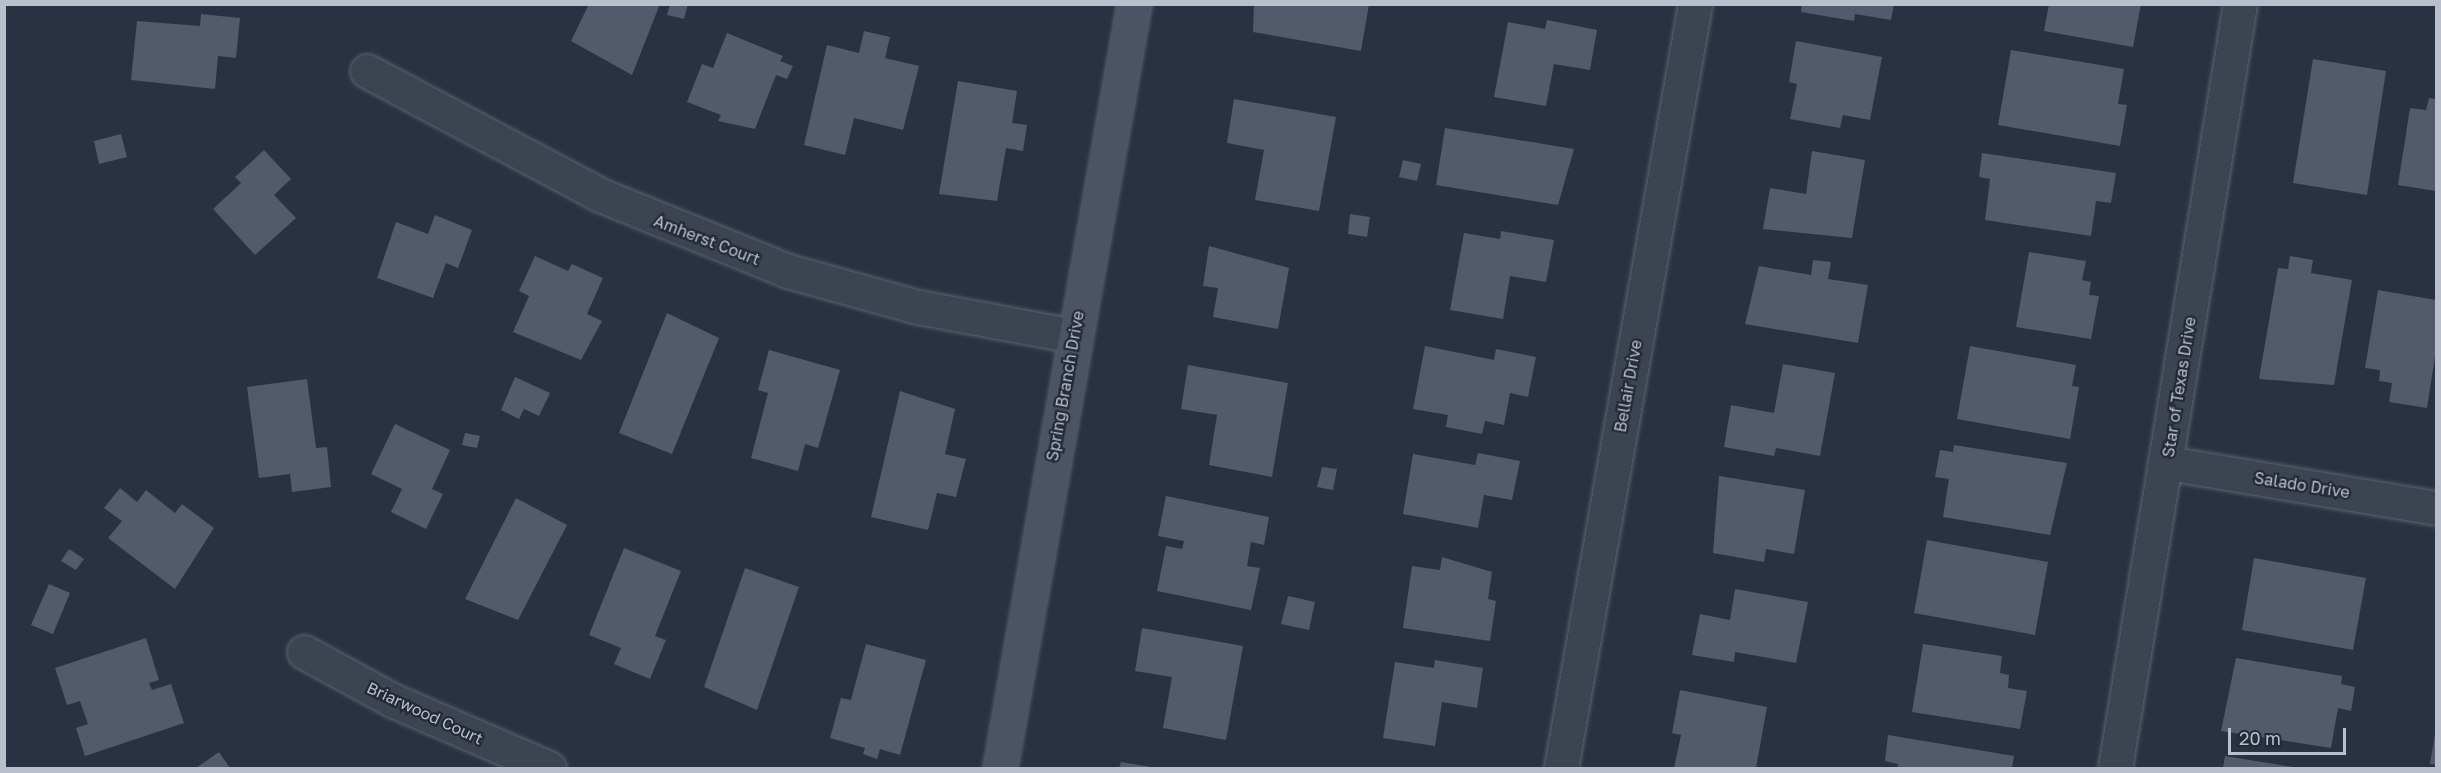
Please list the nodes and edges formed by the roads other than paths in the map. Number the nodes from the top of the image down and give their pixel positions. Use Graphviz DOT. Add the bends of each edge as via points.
graph roads {
  1 [pos="1134,4"];
  2 [pos="1695,4"];
  3 [pos="2240,4"];
  4 [pos="367,71"];
  5 [pos="1074,336"];
  6 [pos="2167,463"];
  7 [pos="2436,508"];
  8 [pos="304,652"];
  9 [pos="549,768"];
  10 [pos="1000,768"];
  11 [pos="1561,768"];
  12 [pos="2115,768"];
  1 -- 5 [label="street, Spring Branch Drive"];
  2 -- 11 [label="street, Bellair Drive"];
  3 -- 6 [label="street, Star of Texas Drive"];
  4 -- 5 [label="street, Amherst Court" via="600,195 788,271 918,307"];
  5 -- 10 [label="street, Spring Branch Drive"];
  6 -- 7 [label="street, Salado Drive"];
  6 -- 12 [label="street, Star of Texas Drive"];
  8 -- 9 [label="street, Briarwood Court" via="394,700"];
}
